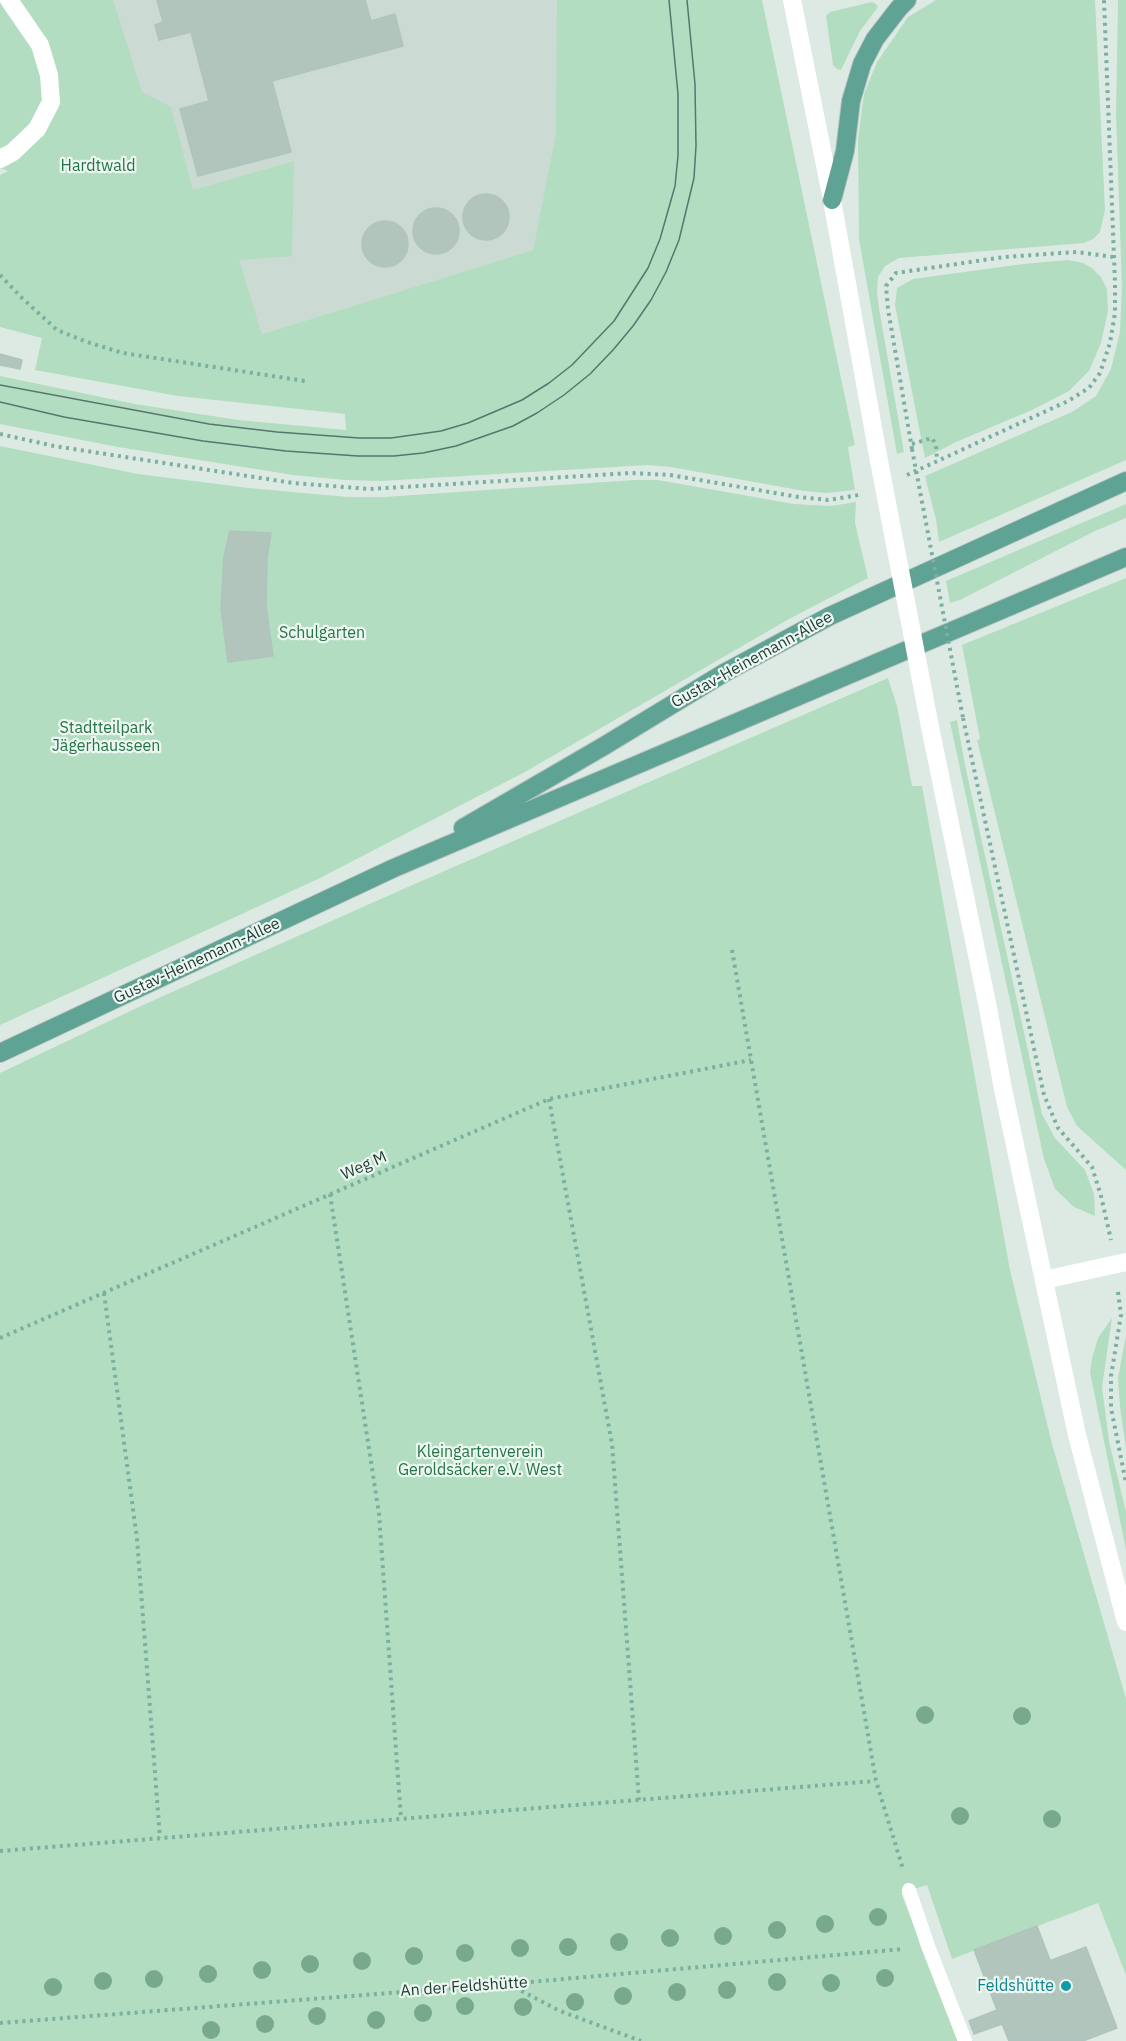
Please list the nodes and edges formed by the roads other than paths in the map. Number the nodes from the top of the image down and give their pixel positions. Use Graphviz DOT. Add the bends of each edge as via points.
graph roads {
  1 [pos="9,0"];
  2 [pos="792,0"];
  3 [pos="907,0"];
  4 [pos="0,159"];
  5 [pos="832,200"];
  6 [pos="1126,482"];
  7 [pos="1126,557"];
  8 [pos="394,868"];
  9 [pos="0,1053"];
  10 [pos="1121,1263"];
  11 [pos="1044,1280"];
  12 [pos="1126,1622"];
  13 [pos="909,1890"];
  14 [pos="965,2041"];
  1 -- 4 [label="street" via="40,45 49,75 51,102 37,129"];
  2 -- 5 [label="street"];
  3 -- 5 [label="main road" via="862,64"];
  5 -- 11 [label="street, bridge" via="930,727"];
  6 -- 8 [label="main road, Gustav-Heinemann-Allee" via="830,616 724,673"];
  7 -- 8 [label="main road, Gustav-Heinemann-Allee"];
  8 -- 9 [label="main road, Gustav-Heinemann-Allee"];
  10 -- 11 [label="street"];
  11 -- 12 [label="street" via="1077,1435"];
  13 -- 14 [label="lane"];
}
